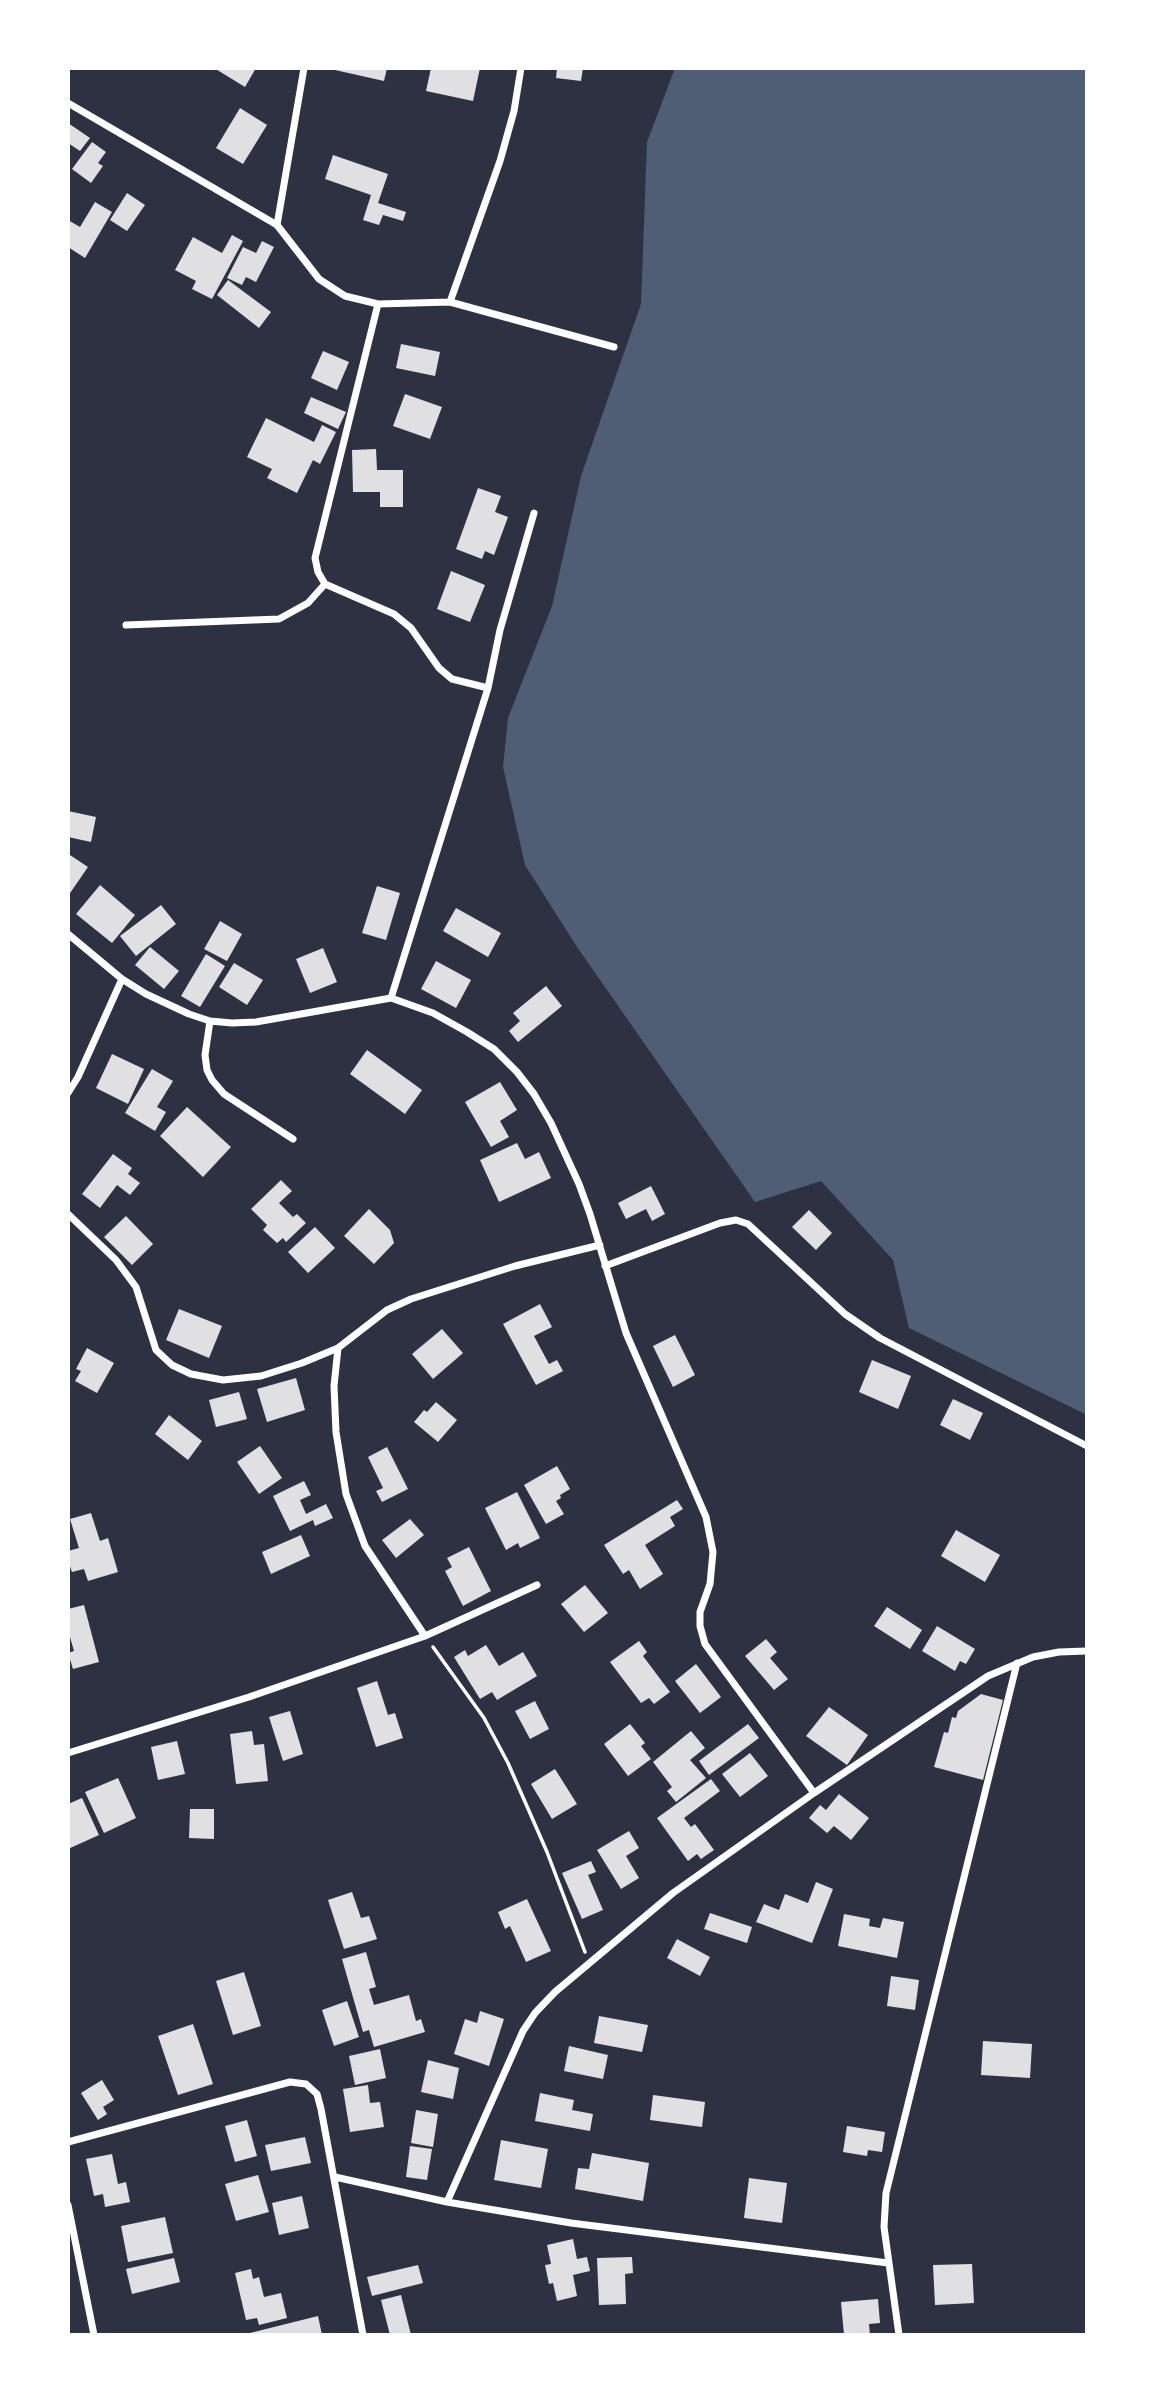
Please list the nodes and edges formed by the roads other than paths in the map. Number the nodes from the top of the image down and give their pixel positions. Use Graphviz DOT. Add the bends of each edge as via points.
graph roads {
  1 [pos="304,68"];
  2 [pos="521,68"];
  3 [pos="68,103"];
  4 [pos="277,225"];
  5 [pos="450,302"];
  6 [pos="378,304"];
  7 [pos="614,347"];
  8 [pos="534,513"];
  9 [pos="325,584"];
  10 [pos="126,625"];
  11 [pos="488,688"];
  12 [pos="68,934"];
  13 [pos="122,979"];
  14 [pos="391,998"];
  15 [pos="210,1021"];
  16 [pos="68,1093"];
  17 [pos="293,1139"];
  18 [pos="68,1214"];
  19 [pos="600,1245"];
  20 [pos="605,1266"];
  21 [pos="338,1348"];
  22 [pos="1087,1446"];
  23 [pos="537,1585"];
  24 [pos="425,1636"];
  25 [pos="1087,1651"];
  26 [pos="1017,1663"];
  27 [pos="68,1753"];
  28 [pos="814,1793"];
  29 [pos="68,2142"];
  30 [pos="335,2177"];
  31 [pos="447,2202"];
  32 [pos="68,2205"];
  33 [pos="888,2263"];
  34 [pos="94,2335"];
  35 [pos="363,2335"];
  36 [pos="899,2335"];
  1 -- 4 [label="street"];
  2 -- 5 [label="street" via="500,160"];
  3 -- 4 [label="street"];
  4 -- 6 [label="street" via="319,279 345,296"];
  5 -- 6 [label="street"];
  5 -- 7 [label="street"];
  6 -- 9 [label="street" via="315,558"];
  8 -- 11 [label="street"];
  9 -- 10 [label="street" via="309,603 278,619"];
  9 -- 11 [label="street" via="394,614 411,628 439,668 452,678"];
  11 -- 14 [label="street"];
  12 -- 13 [label="street"];
  13 -- 15 [label="street"];
  13 -- 16 [label="street"];
  14 -- 15 [label="street" via="256,1022"];
  14 -- 19 [label="street" via="467,1032 494,1049 517,1072 559,1141"];
  15 -- 17 [label="street" via="205,1055 212,1080 224,1094"];
  18 -- 21 [label="street" via="117,1260 136,1287 156,1350 172,1365 191,1374 240,1379 283,1370"];
  19 -- 20 [label="street"];
  19 -- 21 [label="street" via="411,1299 387,1310"];
  20 -- 22 [label="street" via="720,1223 736,1220 748,1224 845,1314 880,1338"];
  20 -- 28 [label="street" via="626,1333 706,1517 713,1552 710,1584 700,1612 705,1644"];
  21 -- 24 [label="street" via="336,1433 346,1494 365,1546"];
  23 -- 24 [label="street"];
  24 -- 27 [label="street"];
  25 -- 26 [label="street" via="1059,1652"];
  26 -- 28 [label="street" via="988,1676"];
  26 -- 33 [label="street" via="886,2193"];
  28 -- 31 [label="street" via="673,1894 542,2006 523,2031"];
  29 -- 30 [label="street" via="290,2082 306,2084 317,2094"];
  30 -- 31 [label="street"];
  30 -- 35 [label="street"];
  31 -- 33 [label="street" via="571,2223"];
  32 -- 34 [label="street"];
  33 -- 36 [label="street"];
}
